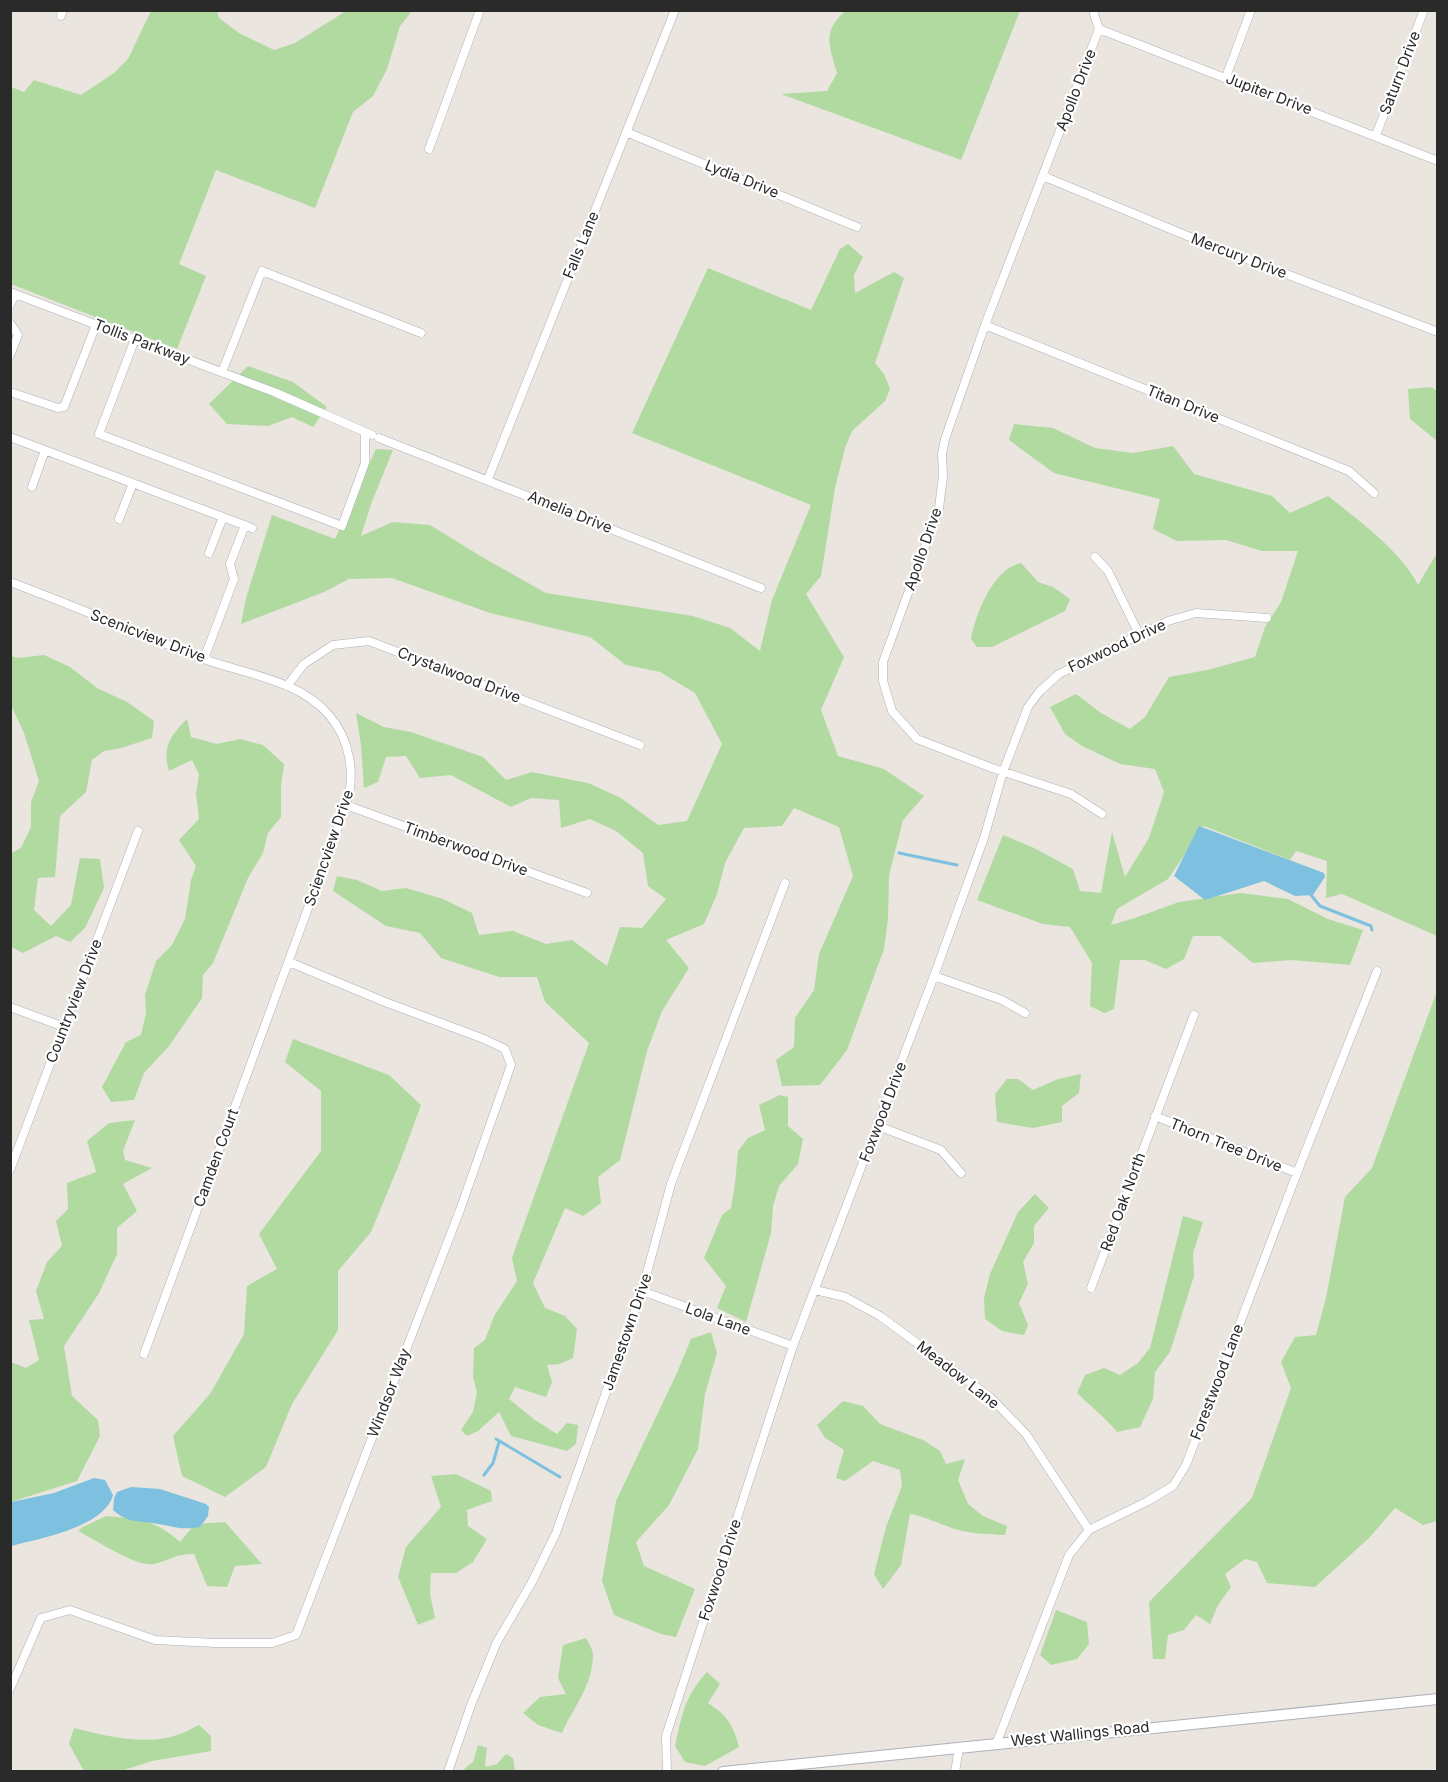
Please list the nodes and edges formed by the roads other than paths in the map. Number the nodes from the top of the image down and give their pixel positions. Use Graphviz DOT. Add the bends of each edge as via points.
graph roads {
  1 [pos="480,10"];
  2 [pos="675,10"];
  3 [pos="1094,10"];
  4 [pos="1251,10"];
  5 [pos="1424,10"];
  6 [pos="1099,29"];
  7 [pos="1226,77"];
  8 [pos="626,132"];
  9 [pos="1376,135"];
  10 [pos="429,149"];
  11 [pos="1437,160"];
  12 [pos="1043,176"];
  13 [pos="857,227"];
  14 [pos="13,293"];
  15 [pos="10,305"];
  16 [pos="10,323"];
  17 [pos="96,325"];
  18 [pos="986,326"];
  19 [pos="1437,332"];
  20 [pos="421,333"];
  21 [pos="135,339"];
  22 [pos="10,355"];
  23 [pos="222,372"];
  24 [pos="10,392"];
  25 [pos="274,392"];
  26 [pos="372,435"];
  27 [pos="10,437"];
  28 [pos="45,450"];
  29 [pos="488,480"];
  30 [pos="133,483"];
  31 [pos="32,487"];
  32 [pos="1374,493"];
  33 [pos="223,517"];
  34 [pos="119,519"];
  35 [pos="209,553"];
  36 [pos="1095,557"];
  37 [pos="10,582"];
  38 [pos="761,588"];
  39 [pos="1266,618"];
  40 [pos="1139,634"];
  41 [pos="204,659"];
  42 [pos="287,686"];
  43 [pos="640,745"];
  44 [pos="1003,771"];
  45 [pos="346,805"];
  46 [pos="1101,814"];
  47 [pos="138,831"];
  48 [pos="785,883"];
  49 [pos="587,892"];
  50 [pos="289,962"];
  51 [pos="1377,971"];
  52 [pos="934,976"];
  53 [pos="10,1007"];
  54 [pos="1025,1014"];
  55 [pos="1194,1015"];
  56 [pos="64,1027"];
  57 [pos="1155,1116"];
  58 [pos="878,1126"];
  59 [pos="10,1170"];
  60 [pos="961,1173"];
  61 [pos="1297,1173"];
  62 [pos="1091,1288"];
  63 [pos="815,1290"];
  64 [pos="642,1291"];
  65 [pos="793,1346"];
  66 [pos="144,1354"];
  67 [pos="1089,1530"];
  68 [pos="10,1689"];
  69 [pos="1437,1699"];
  70 [pos="997,1742"];
  71 [pos="959,1748"];
  72 [pos="731,1771"];
  73 [pos="448,1772"];
  74 [pos="666,1772"];
  75 [pos="723,1772"];
  76 [pos="955,1772"];
  1 -- 10 [label="street"];
  2 -- 8 [label="street, Falls Lane"];
  3 -- 6 [label="street"];
  4 -- 7 [label="street"];
  5 -- 9 [label="street, Saturn Drive"];
  6 -- 7 [label="street, Jupiter Drive"];
  6 -- 12 [label="street, Apollo Drive"];
  7 -- 9 [label="street, Jupiter Drive"];
  8 -- 13 [label="street, Lydia Drive"];
  8 -- 29 [label="street, Falls Lane"];
  9 -- 11 [label="street, Jupiter Drive"];
  12 -- 18 [label="street, Apollo Drive"];
  12 -- 19 [label="street, Mercury Drive"];
  14 -- 15 [label="street"];
  14 -- 17 [label="street, Tollis Parkway"];
  16 -- 22 [label="street" via="18,335"];
  17 -- 21 [label="street, Tollis Parkway"];
  17 -- 24 [label="street" via="64,407"];
  18 -- 32 [label="street, Titan Drive" via="1349,471"];
  18 -- 44 [label="street, Apollo Drive" via="945,439 939,508 883,662 892,711 917,739"];
  20 -- 23 [label="street" via="262,271"];
  21 -- 23 [label="street, Tollis Parkway"];
  21 -- 26 [label="street" via="99,434 342,526"];
  23 -- 25 [label="street, Tollis Parkway"];
  25 -- 26 [label="street, Amelia Drive"];
  26 -- 29 [label="street, Amelia Drive"];
  27 -- 28 [label="street"];
  28 -- 30 [label="street"];
  28 -- 31 [label="street"];
  29 -- 38 [label="street, Amelia Drive"];
  30 -- 33 [label="street"];
  30 -- 34 [label="street"];
  33 -- 35 [label="street"];
  33 -- 41 [label="street" via="248,526 230,564 234,579"];
  36 -- 40 [label="street" via="1108,570"];
  37 -- 41 [label="street, Scenicview Drive"];
  39 -- 40 [label="street, Foxwood Drive" via="1196,613"];
  40 -- 44 [label="street, Foxwood Drive" via="1059,674 1039,692 1028,707"];
  41 -- 42 [label="street, Scenicview Drive"];
  42 -- 43 [label="street, Crystalwood Drive" via="304,664 333,645 369,641"];
  42 -- 45 [label="street, Sciencview Drive" via="330,715 344,738 351,774"];
  44 -- 46 [label="street, Apollo Drive" via="1071,794"];
  44 -- 52 [label="street, Foxwood Drive" via="984,838"];
  45 -- 49 [label="street, Timberwood Drive"];
  45 -- 50 [label="street, Sciencview Drive"];
  47 -- 56 [label="street, Countryview Drive"];
  48 -- 64 [label="street, Jamestown Drive" via="671,1184"];
  50 -- 66 [label="street, Camden Court"];
  50 -- 68 [label="street, Windsor Way" via="484,1039 505,1049 511,1065 460,1210 305,1616 296,1635 272,1643 214,1643 154,1640 70,1610 41,1618"];
  51 -- 61 [label="street, Forestwood Lane"];
  52 -- 54 [label="street" via="1002,1000"];
  52 -- 58 [label="street, Foxwood Drive"];
  53 -- 56 [label="street"];
  55 -- 57 [label="street, Red Oak North"];
  56 -- 59 [label="street, Countryview Drive"];
  57 -- 61 [label="street, Thorn Tree Drive"];
  57 -- 62 [label="street, Red Oak North"];
  58 -- 60 [label="street" via="941,1150"];
  58 -- 63 [label="street, Foxwood Drive"];
  61 -- 67 [label="street, Forestwood Lane" via="1173,1486"];
  63 -- 65 [label="street, Foxwood Drive"];
  63 -- 67 [label="street, Meadow Lane" via="845,1297 880,1316 990,1397 1026,1434"];
  64 -- 65 [label="street, Lola Lane"];
  64 -- 73 [label="street, Jamestown Drive" via="556,1533 496,1642"];
  65 -- 74 [label="street, Foxwood Drive" via="666,1736"];
  67 -- 70 [label="street, Forestwood Lane" via="1069,1555"];
  69 -- 70 [label="street, West Wallings Road"];
  70 -- 71 [label="street, West Wallings Road"];
  71 -- 72 [label="street, West Wallings Road"];
  71 -- 76 [label="street"];
  72 -- 75 [label="street, West Wallings Road"];
}
